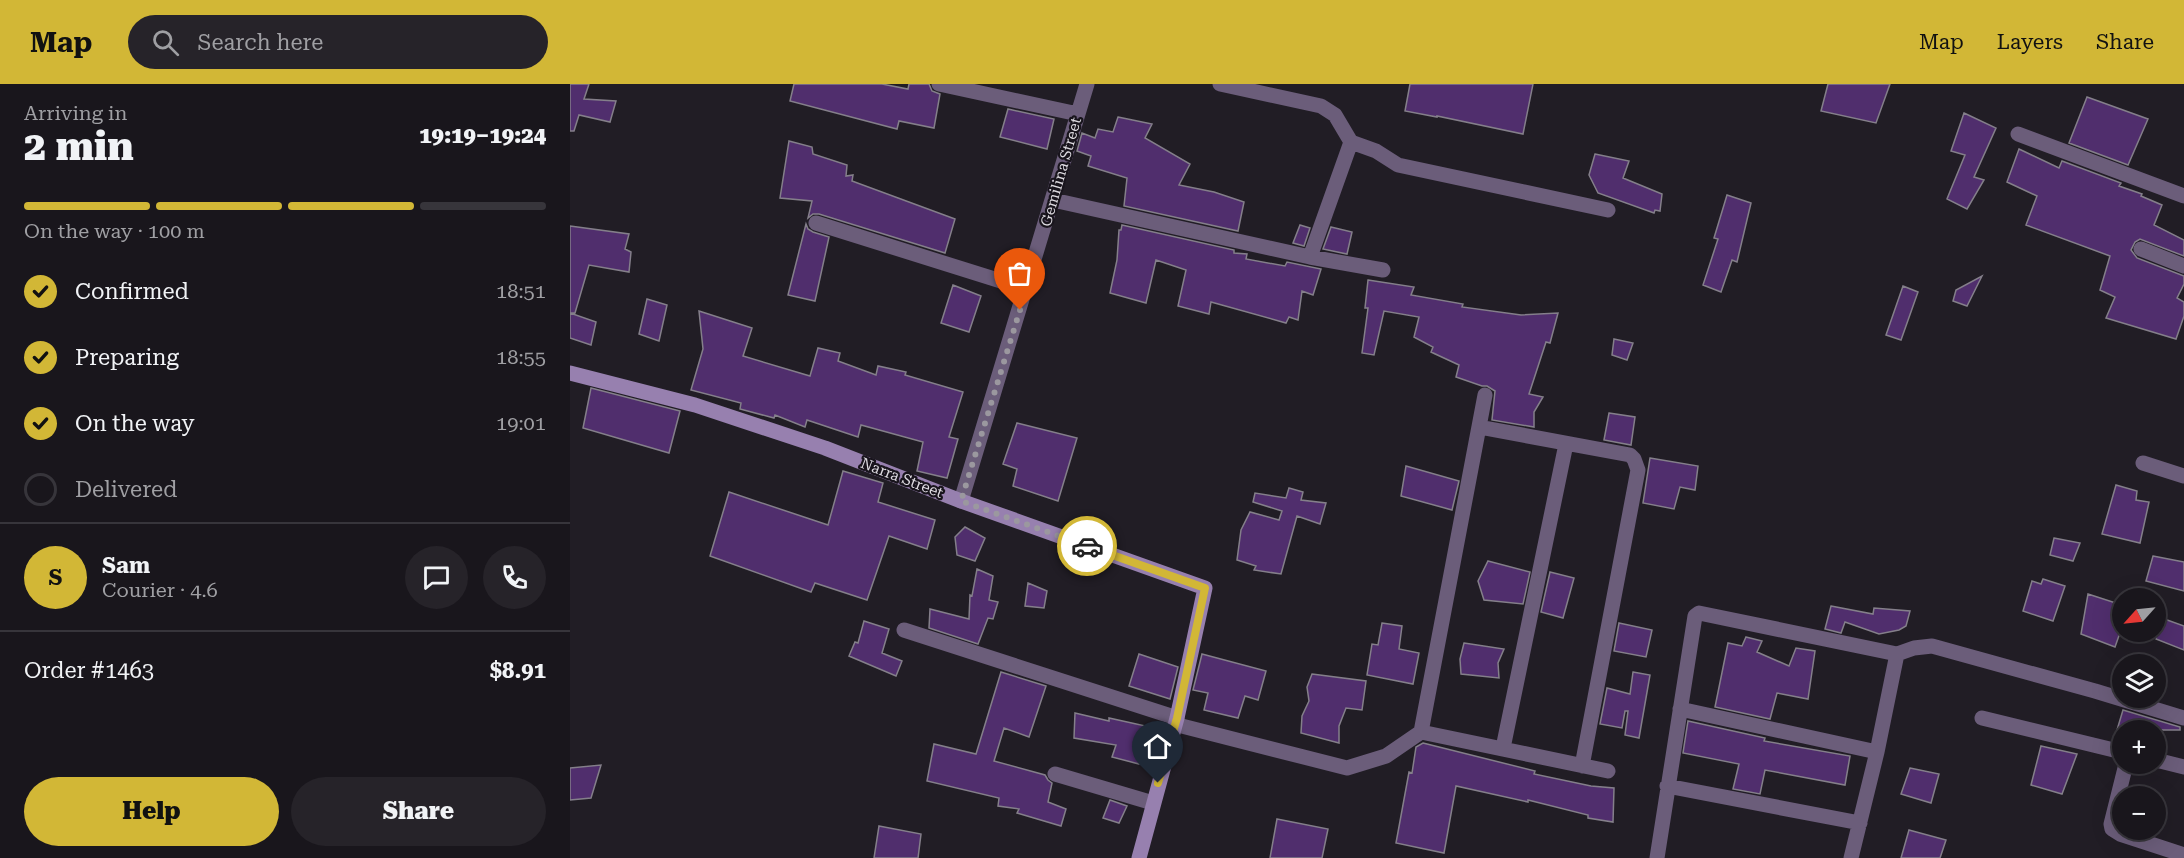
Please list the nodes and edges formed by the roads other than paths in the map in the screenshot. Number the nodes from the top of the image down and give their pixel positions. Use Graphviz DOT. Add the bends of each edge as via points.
graph roads {
  1 [pos="939,84"];
  2 [pos="1087,84"];
  3 [pos="1220,84"];
  4 [pos="1078,114"];
  5 [pos="2018,134"];
  6 [pos="1351,142"];
  7 [pos="2184,196"];
  8 [pos="1053,200"];
  9 [pos="1608,210"];
  10 [pos="816,223"];
  11 [pos="2141,249"];
  12 [pos="1310,257"];
  13 [pos="2184,266"];
  14 [pos="1383,270"];
  15 [pos="1026,289"];
  16 [pos="570,373"];
  17 [pos="1485,395"];
  18 [pos="1479,427"];
  19 [pos="1566,444"];
  20 [pos="2143,463"];
  21 [pos="2184,476"];
  22 [pos="961,501"];
  23 [pos="904,630"];
  24 [pos="1897,654"];
  25 [pos="1680,710"];
  26 [pos="1982,718"];
  27 [pos="2184,718"];
  28 [pos="1175,721"];
  29 [pos="1421,732"];
  30 [pos="1503,748"];
  31 [pos="2112,750"];
  32 [pos="1877,752"];
  33 [pos="2166,762"];
  34 [pos="1582,766"];
  35 [pos="2184,767"];
  36 [pos="1608,771"];
  37 [pos="1055,774"];
  38 [pos="2124,774"];
  39 [pos="1667,786"];
  40 [pos="1153,803"];
  41 [pos="1860,823"];
  42 [pos="2184,855"];
  43 [pos="1138,858"];
  44 [pos="1657,858"];
  45 [pos="1851,858"];
  1 -- 4 [label="street"];
  2 -- 4 [label="street, Gemilina Street"];
  3 -- 6 [label="street" via="1320,106 1335,115"];
  4 -- 8 [label="street, Gemilina Street"];
  5 -- 7 [label="street"];
  6 -- 9 [label="street" via="1398,165"];
  6 -- 12 [label="street"];
  8 -- 12 [label="street"];
  8 -- 15 [label="street, Gemilina Street"];
  10 -- 15 [label="street"];
  11 -- 13 [label="street"];
  12 -- 14 [label="street"];
  15 -- 22 [label="street, Gemilina Street"];
  16 -- 22 [label="street, Narra Street" via="695,405 814,444"];
  17 -- 18 [label="street"];
  18 -- 19 [label="street"];
  18 -- 29 [label="street"];
  19 -- 30 [label="street"];
  19 -- 34 [label="street" via="1630,455 1638,470"];
  20 -- 21 [label="street"];
  22 -- 28 [label="street, Narra Street" via="1205,588"];
  23 -- 28 [label="street"];
  24 -- 25 [label="street" via="1699,613 1695,616"];
  24 -- 27 [label="street" via="1932,646"];
  24 -- 32 [label="street"];
  25 -- 32 [label="street"];
  25 -- 39 [label="street"];
  26 -- 31 [label="street"];
  28 -- 29 [label="street" via="1347,768 1386,756"];
  28 -- 40 [label="street, Narra Street"];
  29 -- 30 [label="street"];
  30 -- 34 [label="street"];
  32 -- 41 [label="street"];
  33 -- 35 [label="street"];
  34 -- 36 [label="street"];
  37 -- 40 [label="street"];
  38 -- 42 [label="street" via="2112,829"];
  39 -- 41 [label="street"];
  39 -- 44 [label="street"];
  40 -- 43 [label="street, Narra Street"];
  41 -- 45 [label="street"];
}
